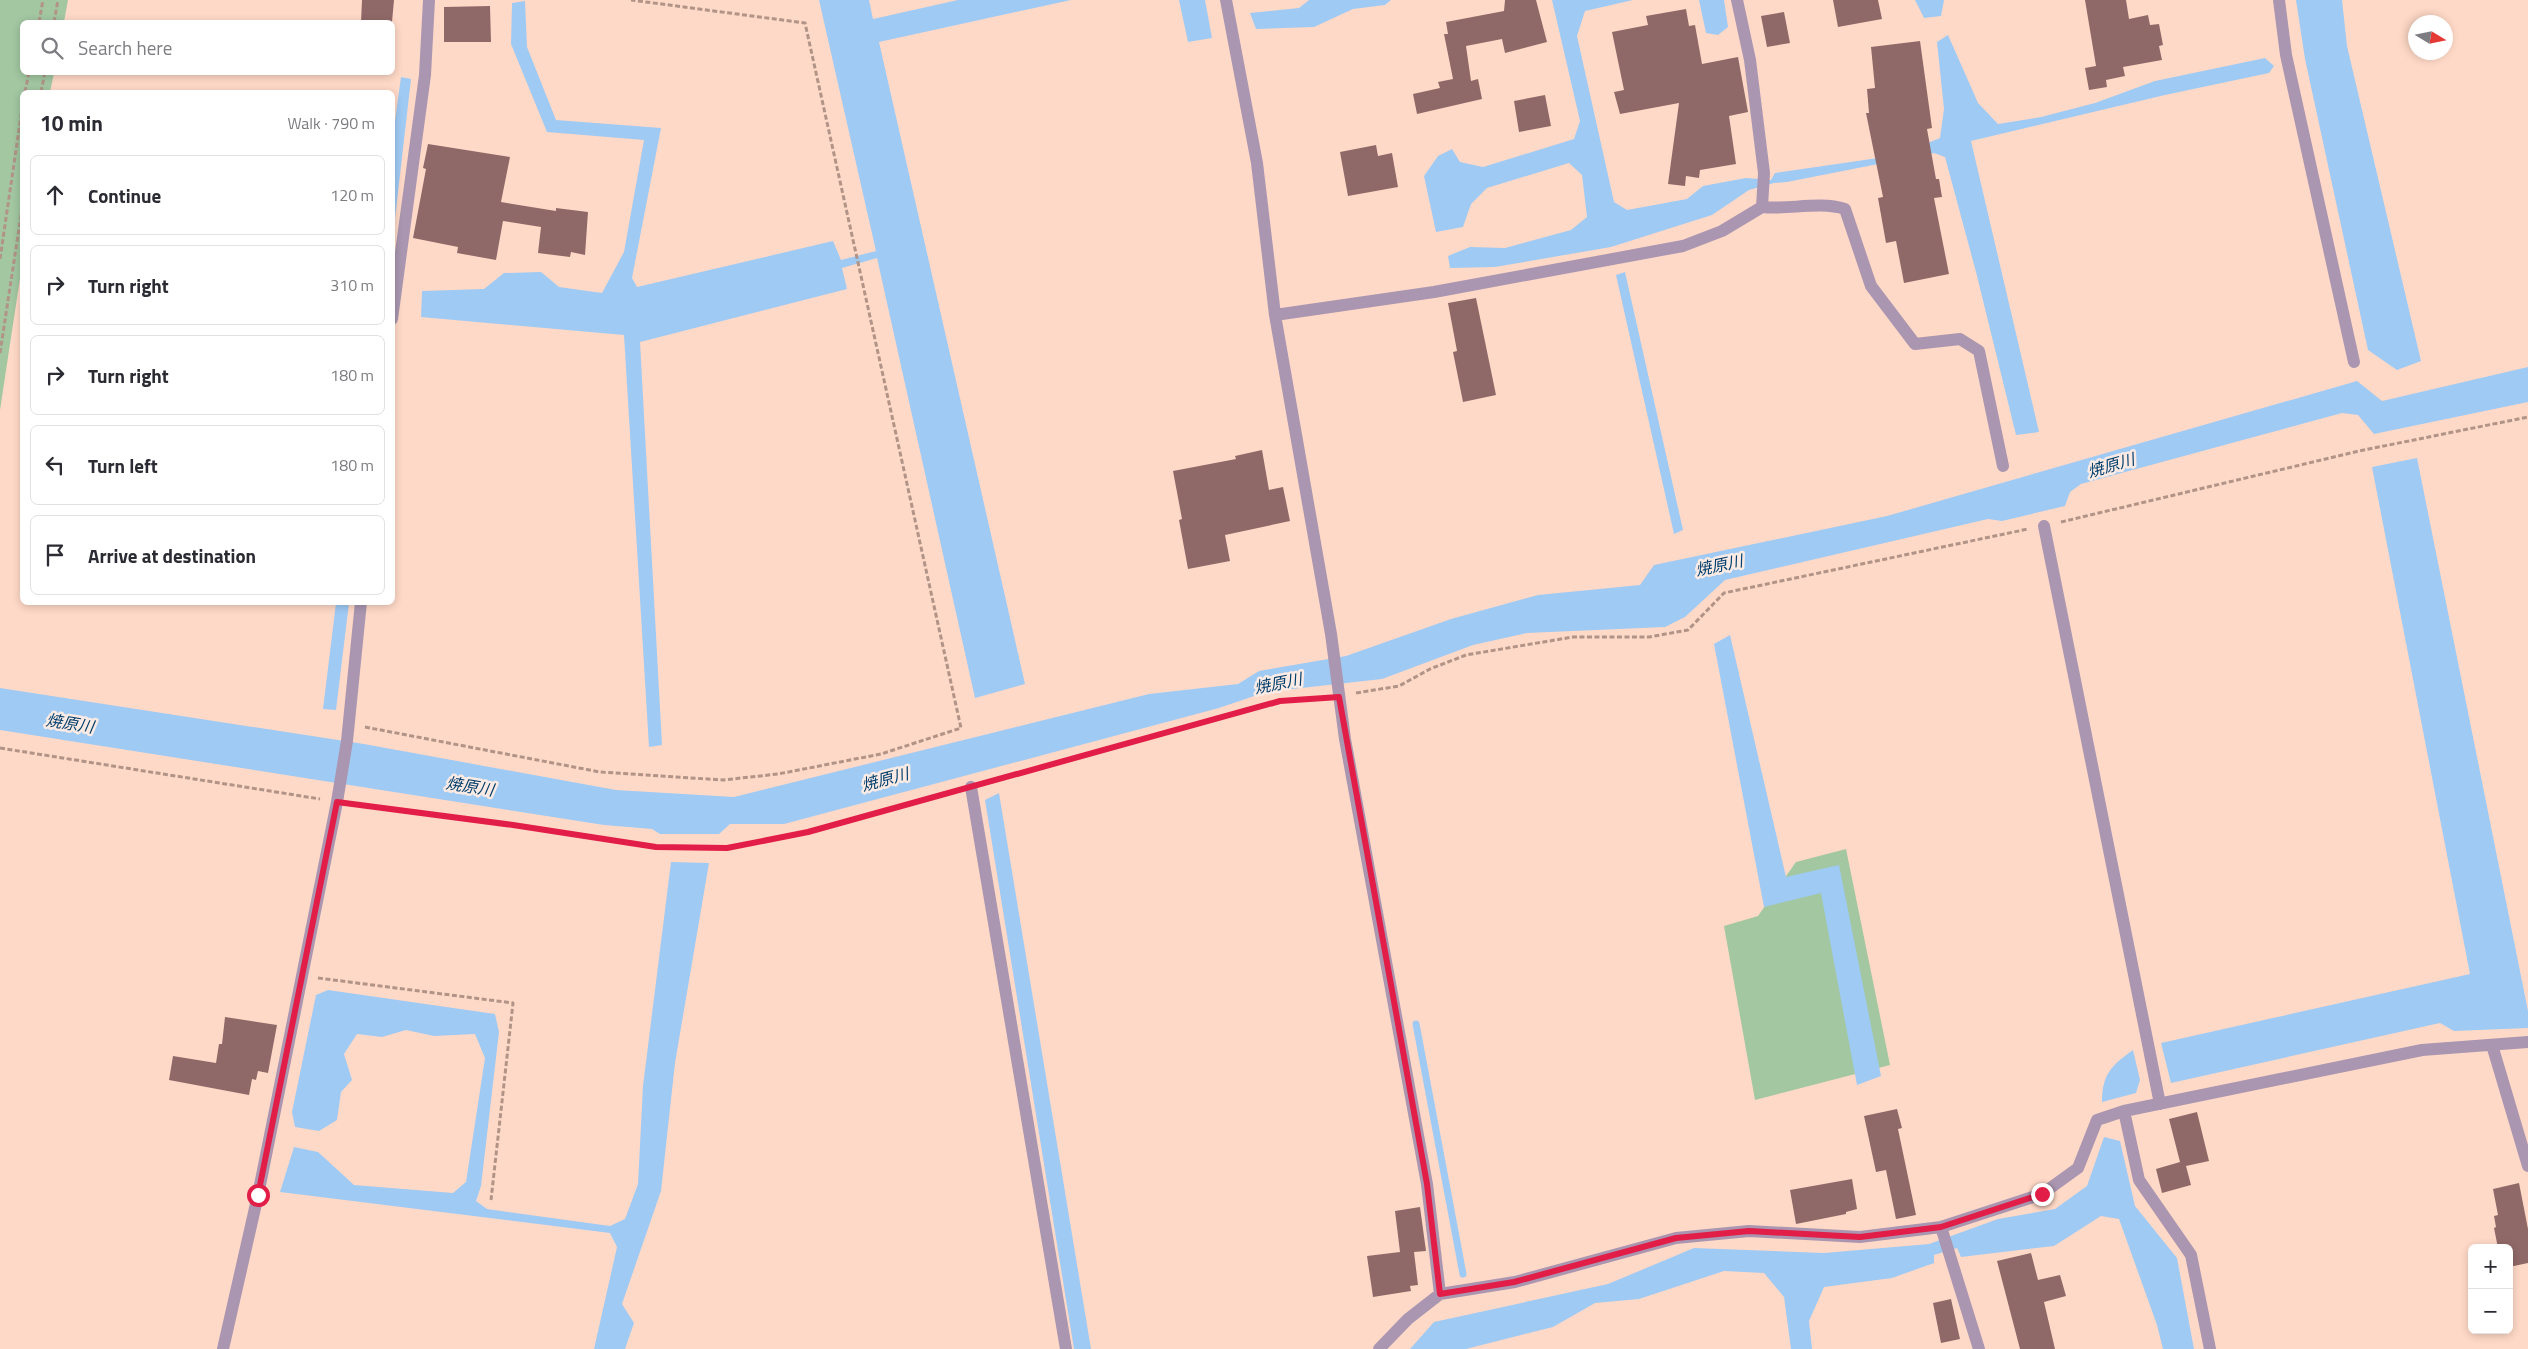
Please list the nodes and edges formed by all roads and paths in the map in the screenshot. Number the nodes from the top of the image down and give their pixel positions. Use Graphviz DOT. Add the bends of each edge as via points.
graph roads {
  1 [pos="43,0"];
  2 [pos="58,0"];
  3 [pos="429,0"];
  4 [pos="631,0"];
  5 [pos="1226,0"];
  6 [pos="1737,0"];
  7 [pos="2279,0"];
  8 [pos="39,20"];
  9 [pos="54,20"];
  10 [pos="28,75"];
  11 [pos="44,75"];
  12 [pos="25,90"];
  13 [pos="41,90"];
  14 [pos="20,123"];
  15 [pos="1762,207"];
  16 [pos="20,222"];
  17 [pos="0,259"];
  18 [pos="395,298"];
  19 [pos="1275,315"];
  20 [pos="0,353"];
  21 [pos="2354,362"];
  22 [pos="2528,417"];
  23 [pos="2003,466"];
  24 [pos="2044,526"];
  25 [pos="362,605"];
  26 [pos="1339,697"];
  27 [pos="348,724"];
  28 [pos="0,748"];
  29 [pos="971,787"];
  30 [pos="337,802"];
  31 [pos="302,976"];
  32 [pos="2528,1042"];
  33 [pos="2492,1045"];
  34 [pos="2160,1104"];
  35 [pos="2124,1111"];
  36 [pos="2528,1166"];
  37 [pos="491,1200"];
  38 [pos="1942,1231"];
  39 [pos="1440,1294"];
  40 [pos="223,1349"];
  41 [pos="1066,1349"];
  42 [pos="1379,1349"];
  43 [pos="1978,1349"];
  44 [pos="2210,1349"];
  1 -- 8 [label="path"];
  2 -- 9 [label="path"];
  3 -- 18 [label="street" via="426,74"];
  4 -- 27 [label="path" via="805,23 961,728 881,754 778,774 723,780 600,772"];
  5 -- 19 [label="street" via="1257,163"];
  6 -- 15 [label="street" via="1750,60 1764,173"];
  7 -- 21 [label="street" via="2286,55"];
  10 -- 12 [label="path"];
  11 -- 13 [label="path"];
  14 -- 17 [label="path"];
  15 -- 19 [label="street" via="1722,232 1683,246 1434,292"];
  15 -- 23 [label="street" via="1781,209 1834,205 1845,209 1871,286 1915,344 1960,339 1979,351"];
  16 -- 20 [label="path"];
  19 -- 26 [label="street" via="1331,634"];
  22 -- 24 [label="path" via="2359,451"];
  24 -- 26 [label="path" via="1724,593 1688,630 1649,637 1573,637 1466,655 1399,686"];
  24 -- 34 [label="street"];
  25 -- 27 [label="street"];
  26 -- 29 [label="path" via="1280,701"];
  26 -- 39 [label="street" via="1427,1184"];
  27 -- 30 [label="street"];
  28 -- 30 [label="path"];
  29 -- 30 [label="path" via="808,832 727,848 656,847"];
  29 -- 41 [label="street"];
  30 -- 31 [label="street"];
  31 -- 37 [label="path" via="513,1003"];
  31 -- 40 [label="street"];
  32 -- 33 [label="street"];
  33 -- 34 [label="street" via="2422,1050"];
  33 -- 36 [label="street"];
  34 -- 35 [label="street"];
  35 -- 38 [label="street" via="2097,1120 2078,1168 2042,1194"];
  35 -- 44 [label="street" via="2139,1180 2191,1255"];
  38 -- 39 [label="street" via="1860,1237 1749,1231 1676,1238 1514,1282"];
  38 -- 43 [label="street"];
  39 -- 42 [label="street" via="1408,1319"];
}
